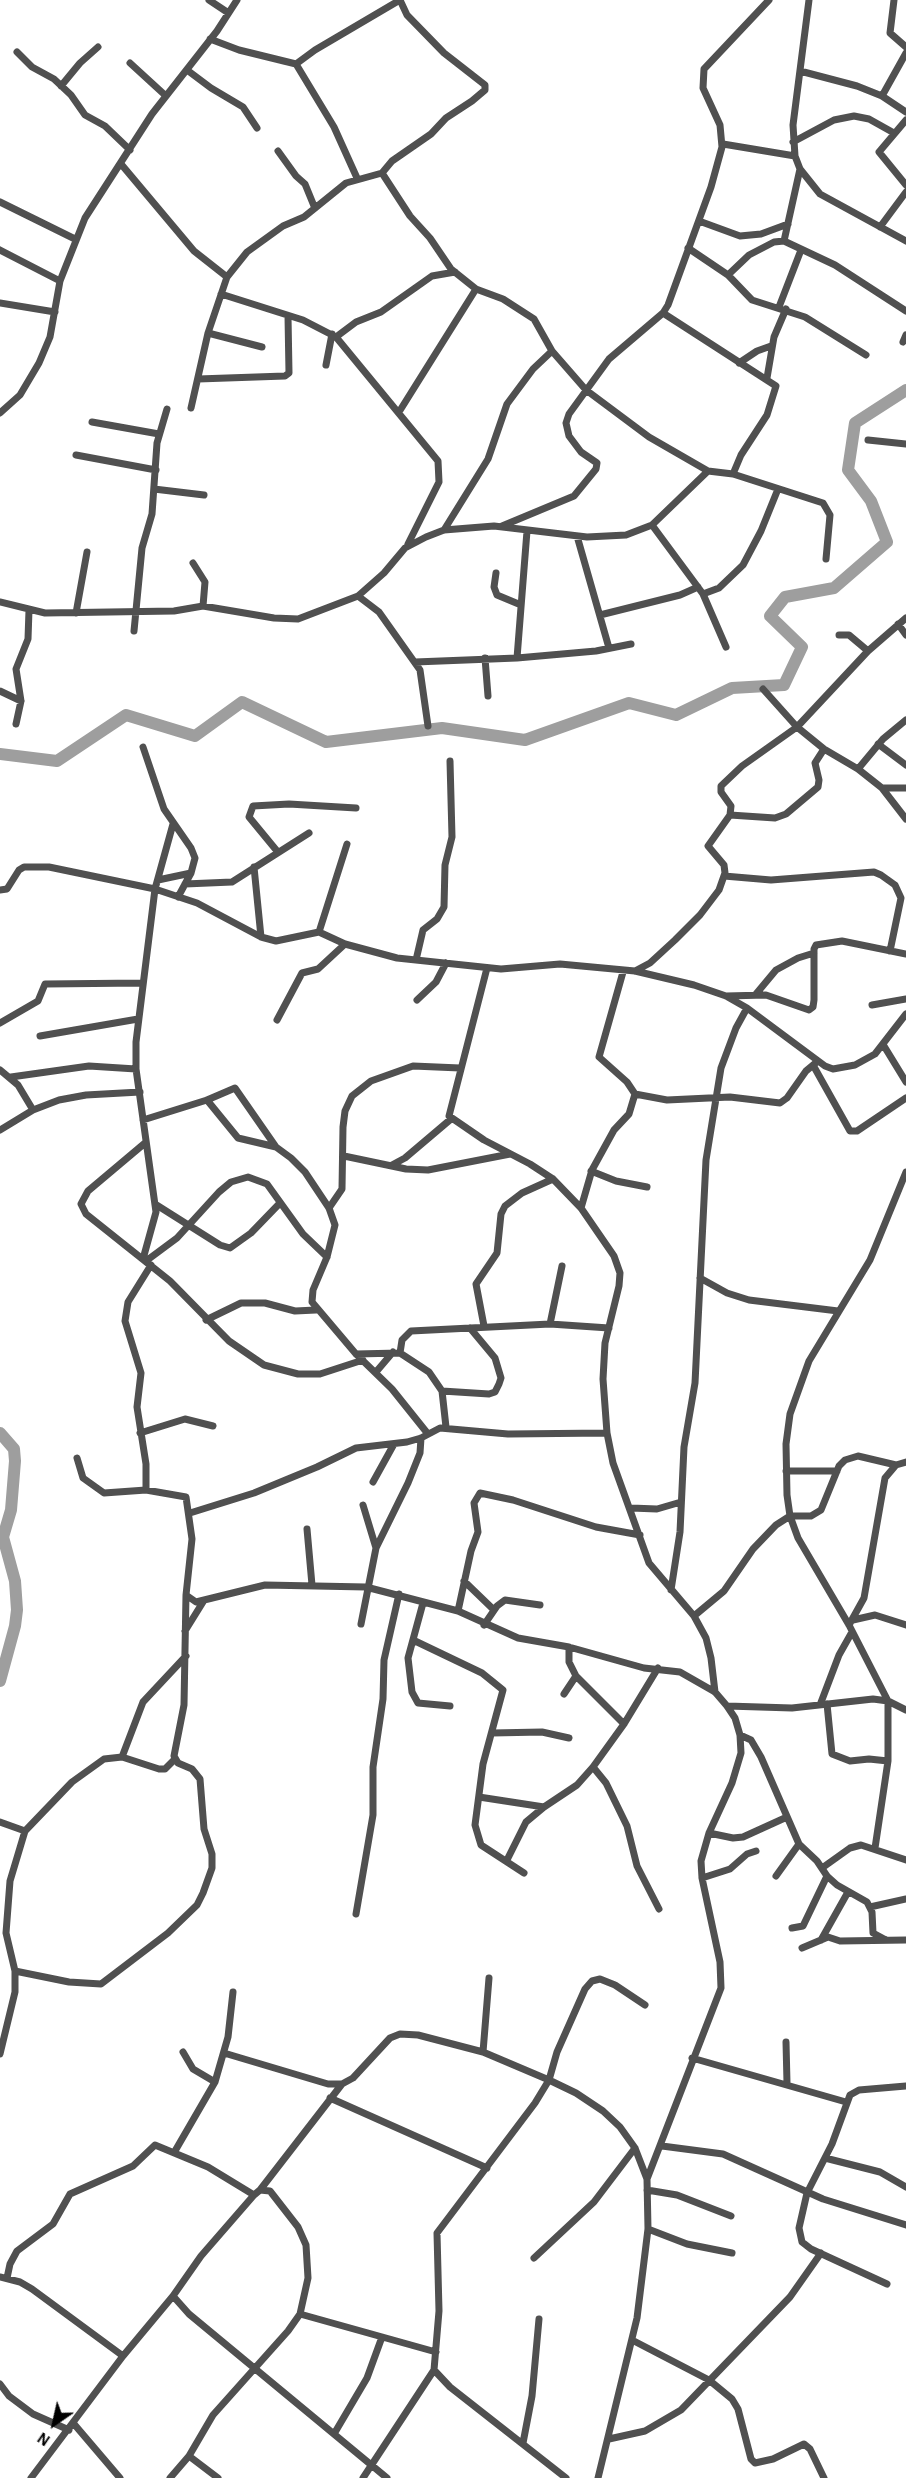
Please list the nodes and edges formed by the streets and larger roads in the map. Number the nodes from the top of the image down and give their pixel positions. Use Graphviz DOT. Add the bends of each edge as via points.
graph roads {
  1 [pos="209,0"];
  2 [pos="237,0"];
  3 [pos="400,0"];
  4 [pos="769,0"];
  5 [pos="809,0"];
  6 [pos="894,0"];
  7 [pos="227,12"];
  8 [pos="210,39"];
  9 [pos="99,47"];
  10 [pos="906,47"];
  11 [pos="17,52"];
  12 [pos="906,53"];
  13 [pos="130,63"];
  14 [pos="296,64"];
  15 [pos="187,69"];
  16 [pos="800,71"];
  17 [pos="61,86"];
  18 [pos="166,96"];
  19 [pos="882,96"];
  20 [pos="906,112"];
  21 [pos="906,120"];
  22 [pos="257,128"];
  23 [pos="894,133"];
  24 [pos="793,142"];
  25 [pos="723,144"];
  26 [pos="130,150"];
  27 [pos="278,151"];
  28 [pos="795,156"];
  29 [pos="121,164"];
  30 [pos="800,169"];
  31 [pos="382,172"];
  32 [pos="357,178"];
  33 [pos="906,184"];
  34 [pos="906,192"];
  35 [pos="0,202"];
  36 [pos="314,206"];
  37 [pos="699,221"];
  38 [pos="788,224"];
  39 [pos="880,226"];
  40 [pos="75,239"];
  41 [pos="784,241"];
  42 [pos="906,241"];
  43 [pos="688,248"];
  44 [pos="0,250"];
  45 [pos="801,250"];
  46 [pos="455,272"];
  47 [pos="728,275"];
  48 [pos="227,277"];
  49 [pos="60,281"];
  50 [pos="476,289"];
  51 [pos="221,294"];
  52 [pos="0,303"];
  53 [pos="783,308"];
  54 [pos="906,311"];
  55 [pos="55,312"];
  56 [pos="663,313"];
  57 [pos="288,316"];
  58 [pos="208,333"];
  59 [pos="334,336"];
  60 [pos="771,346"];
  61 [pos="262,347"];
  62 [pos="552,351"];
  63 [pos="866,356"];
  64 [pos="739,363"];
  65 [pos="326,364"];
  66 [pos="767,378"];
  67 [pos="198,379"];
  68 [pos="586,390"];
  69 [pos="191,408"];
  70 [pos="167,409"];
  71 [pos="399,412"];
  72 [pos="0,413"];
  73 [pos="92,422"];
  74 [pos="159,434"];
  75 [pos="868,440"];
  76 [pos="906,444"];
  77 [pos="76,455"];
  78 [pos="156,470"];
  79 [pos="708,471"];
  80 [pos="733,474"];
  81 [pos="154,489"];
  82 [pos="778,489"];
  83 [pos="204,495"];
  84 [pos="652,525"];
  85 [pos="502,526"];
  86 [pos="444,530"];
  87 [pos="527,531"];
  88 [pos="577,537"];
  89 [pos="405,548"];
  90 [pos="87,552"];
  91 [pos="826,559"];
  92 [pos="193,563"];
  93 [pos="496,573"];
  94 [pos="698,587"];
  95 [pos="703,594"];
  96 [pos="358,596"];
  97 [pos="0,602"];
  98 [pos="521,605"];
  99 [pos="203,606"];
  100 [pos="29,610"];
  101 [pos="136,610"];
  102 [pos="76,613"];
  103 [pos="600,615"];
  104 [pos="906,618"];
  105 [pos="898,624"];
  106 [pos="134,631"];
  107 [pos="839,635"];
  108 [pos="906,635"];
  109 [pos="632,644"];
  110 [pos="726,647"];
  111 [pos="609,648"];
  112 [pos="868,651"];
  113 [pos="485,658"];
  114 [pos="517,658"];
  115 [pos="415,662"];
  116 [pos="763,689"];
  117 [pos="0,691"];
  118 [pos="488,696"];
  119 [pos="21,701"];
  120 [pos="906,720"];
  121 [pos="16,724"];
  122 [pos="428,726"];
  123 [pos="797,727"];
  124 [pos="878,744"];
  125 [pos="143,747"];
  126 [pos="824,749"];
  127 [pos="450,761"];
  128 [pos="906,765"];
  129 [pos="858,769"];
  130 [pos="882,788"];
  131 [pos="906,788"];
  132 [pos="356,808"];
  133 [pos="730,815"];
  134 [pos="906,819"];
  135 [pos="173,824"];
  136 [pos="309,833"];
  137 [pos="346,844"];
  138 [pos="277,851"];
  139 [pos="254,867"];
  140 [pos="191,873"];
  141 [pos="724,876"];
  142 [pos="158,880"];
  143 [pos="185,884"];
  144 [pos="155,889"];
  145 [pos="0,890"];
  146 [pos="178,897"];
  147 [pos="319,932"];
  148 [pos="261,937"];
  149 [pos="345,944"];
  150 [pos="890,951"];
  151 [pos="814,953"];
  152 [pos="906,954"];
  153 [pos="416,960"];
  154 [pos="446,963"];
  155 [pos="487,968"];
  156 [pos="635,971"];
  157 [pos="623,972"];
  158 [pos="142,983"];
  159 [pos="756,994"];
  160 [pos="726,996"];
  161 [pos="906,999"];
  162 [pos="417,1000"];
  163 [pos="872,1005"];
  164 [pos="747,1008"];
  165 [pos="906,1014"];
  166 [pos="138,1019"];
  167 [pos="277,1020"];
  168 [pos="0,1023"];
  169 [pos="40,1036"];
  170 [pos="884,1046"];
  171 [pos="816,1063"];
  172 [pos="460,1068"];
  173 [pos="136,1069"];
  174 [pos="0,1070"];
  175 [pos="11,1077"];
  176 [pos="906,1082"];
  177 [pos="140,1092"];
  178 [pos="635,1094"];
  179 [pos="906,1098"];
  180 [pos="715,1099"];
  181 [pos="207,1100"];
  182 [pos="33,1110"];
  183 [pos="452,1119"];
  184 [pos="143,1120"];
  185 [pos="0,1130"];
  186 [pos="145,1143"];
  187 [pos="276,1147"];
  188 [pos="510,1154"];
  189 [pos="344,1156"];
  190 [pos="392,1166"];
  191 [pos="591,1171"];
  192 [pos="906,1172"];
  193 [pos="553,1179"];
  194 [pos="647,1186"];
  195 [pos="280,1203"];
  196 [pos="155,1204"];
  197 [pos="329,1208"];
  198 [pos="581,1208"];
  199 [pos="190,1224"];
  200 [pos="327,1257"];
  201 [pos="147,1262"];
  202 [pos="562,1266"];
  203 [pos="700,1278"];
  204 [pos="316,1310"];
  205 [pos="838,1311"];
  206 [pos="206,1320"];
  207 [pos="550,1324"];
  208 [pos="484,1326"];
  209 [pos="470,1328"];
  210 [pos="609,1328"];
  211 [pos="396,1352"];
  212 [pos="356,1354"];
  213 [pos="363,1360"];
  214 [pos="376,1372"];
  215 [pos="442,1391"];
  216 [pos="213,1426"];
  217 [pos="446,1427"];
  218 [pos="140,1433"];
  219 [pos="607,1433"];
  220 [pos="425,1436"];
  221 [pos="394,1444"];
  222 [pos="77,1458"];
  223 [pos="906,1462"];
  224 [pos="896,1465"];
  225 [pos="786,1471"];
  226 [pos="837,1471"];
  227 [pos="373,1482"];
  228 [pos="146,1490"];
  229 [pos="681,1502"];
  230 [pos="363,1505"];
  231 [pos="631,1508"];
  232 [pos="190,1513"];
  233 [pos="790,1516"];
  234 [pos="307,1529"];
  235 [pos="640,1535"];
  236 [pos="376,1548"];
  237 [pos="464,1581"];
  238 [pos="312,1585"];
  239 [pos="366,1587"];
  240 [pos="671,1590"];
  241 [pos="399,1594"];
  242 [pos="186,1595"];
  243 [pos="202,1602"];
  244 [pos="423,1603"];
  245 [pos="540,1605"];
  246 [pos="494,1610"];
  247 [pos="458,1611"];
  248 [pos="694,1616"];
  249 [pos="361,1624"];
  250 [pos="484,1625"];
  251 [pos="906,1625"];
  252 [pos="851,1626"];
  253 [pos="184,1632"];
  254 [pos="413,1640"];
  255 [pos="568,1647"];
  256 [pos="186,1656"];
  257 [pos="658,1668"];
  258 [pos="576,1676"];
  259 [pos="715,1692"];
  260 [pos="564,1695"];
  261 [pos="888,1701"];
  262 [pos="824,1705"];
  263 [pos="450,1706"];
  264 [pos="727,1706"];
  265 [pos="906,1710"];
  266 [pos="624,1724"];
  267 [pos="492,1733"];
  268 [pos="740,1735"];
  269 [pos="569,1738"];
  270 [pos="122,1757"];
  271 [pos="174,1760"];
  272 [pos="888,1761"];
  273 [pos="593,1767"];
  274 [pos="479,1797"];
  275 [pos="544,1807"];
  276 [pos="787,1817"];
  277 [pos="0,1822"];
  278 [pos="25,1831"];
  279 [pos="709,1833"];
  280 [pos="799,1845"];
  281 [pos="875,1848"];
  282 [pos="756,1851"];
  283 [pos="507,1860"];
  284 [pos="906,1860"];
  285 [pos="822,1868"];
  286 [pos="524,1873"];
  287 [pos="776,1876"];
  288 [pos="826,1876"];
  289 [pos="702,1878"];
  290 [pos="848,1892"];
  291 [pos="906,1899"];
  292 [pos="870,1907"];
  293 [pos="659,1909"];
  294 [pos="356,1914"];
  295 [pos="792,1928"];
  296 [pos="886,1940"];
  297 [pos="906,1940"];
  298 [pos="819,1943"];
  299 [pos="802,1948"];
  300 [pos="15,1971"];
  301 [pos="489,1978"];
  302 [pos="233,1992"];
  303 [pos="645,2005"];
  304 [pos="786,2042"];
  305 [pos="183,2052"];
  306 [pos="483,2052"];
  307 [pos="224,2053"];
  308 [pos="0,2054"];
  309 [pos="692,2058"];
  310 [pos="549,2080"];
  311 [pos="215,2082"];
  312 [pos="787,2083"];
  313 [pos="342,2084"];
  314 [pos="906,2086"];
  315 [pos="330,2098"];
  316 [pos="846,2102"];
  317 [pos="662,2146"];
  318 [pos="635,2148"];
  319 [pos="175,2151"];
  320 [pos="825,2158"];
  321 [pos="487,2168"];
  322 [pos="647,2179"];
  323 [pos="906,2187"];
  324 [pos="647,2190"];
  325 [pos="257,2193"];
  326 [pos="807,2193"];
  327 [pos="731,2216"];
  328 [pos="906,2224"];
  329 [pos="648,2229"];
  330 [pos="732,2253"];
  331 [pos="821,2253"];
  332 [pos="534,2258"];
  333 [pos="3,2278"];
  334 [pos="887,2284"];
  335 [pos="173,2296"];
  336 [pos="300,2314"];
  337 [pos="539,2319"];
  338 [pos="382,2337"];
  339 [pos="632,2340"];
  340 [pos="436,2352"];
  341 [pos="123,2356"];
  342 [pos="253,2368"];
  343 [pos="434,2370"];
  344 [pos="709,2380"];
  345 [pos="0,2384"];
  346 [pos="72,2427"];
  347 [pos="334,2434"];
  348 [pos="609,2439"];
  349 [pos="523,2443"];
  350 [pos="189,2456"];
  351 [pos="372,2465"];
  352 [pos="31,2478"];
  353 [pos="120,2478"];
  354 [pos="170,2478"];
  355 [pos="218,2478"];
  356 [pos="363,2478"];
  357 [pos="387,2478"];
  358 [pos="566,2478"];
  359 [pos="598,2478"];
  360 [pos="824,2478"];
  1 -- 7 [label="street"];
  2 -- 7 [label="street"];
  3 -- 14 [label="street"];
  3 -- 31 [label="street" via="407,15 444,53 485,85 472,101"];
  4 -- 25 [label="street" via="706,65 703,73 703,88 720,125"];
  5 -- 16 [label="street"];
  6 -- 10 [label="street" via="890,33"];
  7 -- 8 [label="street"];
  8 -- 14 [label="street"];
  8 -- 15 [label="street"];
  9 -- 17 [label="street"];
  11 -- 17 [label="street"];
  12 -- 19 [label="street"];
  13 -- 18 [label="street"];
  14 -- 32 [label="street" via="334,127"];
  15 -- 18 [label="street"];
  15 -- 22 [label="street" via="243,107"];
  16 -- 19 [label="street"];
  16 -- 24 [label="street"];
  17 -- 26 [label="street" via="85,116 105,126"];
  18 -- 26 [label="street"];
  19 -- 20 [label="street"];
  21 -- 23 [label="street"];
  23 -- 24 [label="street" via="869,119 854,116 834,120"];
  23 -- 33 [label="street" via="879,152"];
  24 -- 28 [label="street"];
  25 -- 28 [label="street"];
  25 -- 37 [label="street"];
  26 -- 29 [label="street"];
  27 -- 36 [label="street" via="305,184"];
  28 -- 30 [label="street"];
  29 -- 40 [label="street"];
  29 -- 48 [label="street" via="194,251"];
  30 -- 38 [label="street"];
  30 -- 39 [label="street" via="820,194"];
  31 -- 32 [label="street"];
  31 -- 46 [label="street" via="414,221"];
  32 -- 36 [label="street"];
  34 -- 39 [label="street"];
  35 -- 40 [label="street"];
  36 -- 48 [label="street" via="304,217 247,252"];
  37 -- 38 [label="street" via="740,236 761,234"];
  37 -- 43 [label="street"];
  38 -- 41 [label="street"];
  39 -- 42 [label="street"];
  40 -- 49 [label="street"];
  41 -- 45 [label="street"];
  41 -- 47 [label="street" via="749,255"];
  43 -- 47 [label="street"];
  43 -- 56 [label="street"];
  44 -- 49 [label="street"];
  45 -- 53 [label="street"];
  45 -- 54 [label="street" via="835,266"];
  46 -- 50 [label="street"];
  46 -- 59 [label="street" via="432,276 381,312"];
  47 -- 53 [label="street" via="752,300"];
  48 -- 51 [label="street"];
  49 -- 55 [label="street"];
  50 -- 62 [label="street" via="504,299 530,315"];
  50 -- 71 [label="street"];
  51 -- 57 [label="street"];
  51 -- 58 [label="street"];
  52 -- 55 [label="street"];
  53 -- 60 [label="street"];
  53 -- 63 [label="street" via="822,327"];
  55 -- 72 [label="street" via="50,337 28,385"];
  56 -- 64 [label="street"];
  56 -- 68 [label="street" via="609,359"];
  57 -- 59 [label="street"];
  57 -- 67 [label="street" via="289,373 285,376"];
  58 -- 61 [label="street"];
  58 -- 67 [label="street"];
  59 -- 65 [label="street"];
  59 -- 71 [label="street"];
  60 -- 64 [label="street"];
  60 -- 66 [label="street"];
  62 -- 68 [label="street"];
  62 -- 86 [label="street" via="507,404 488,459"];
  64 -- 66 [label="street"];
  66 -- 80 [label="street" via="776,386 773,401"];
  67 -- 69 [label="street"];
  68 -- 79 [label="street" via="657,442"];
  68 -- 85 [label="street" via="566,423 573,443 597,463 593,476 570,498"];
  70 -- 74 [label="street"];
  71 -- 89 [label="street" via="438,461 440,472 439,482"];
  73 -- 74 [label="street"];
  74 -- 78 [label="street"];
  75 -- 76 [label="street"];
  77 -- 78 [label="street"];
  78 -- 81 [label="street"];
  79 -- 80 [label="street"];
  79 -- 84 [label="street"];
  80 -- 82 [label="street"];
  81 -- 83 [label="street"];
  81 -- 101 [label="street" via="152,514 142,548"];
  82 -- 91 [label="street" via="817,500 828,508"];
  82 -- 95 [label="street" via="743,565 719,588"];
  84 -- 88 [label="street" via="615,537"];
  84 -- 94 [label="street"];
  85 -- 86 [label="street"];
  85 -- 87 [label="street"];
  86 -- 89 [label="street"];
  87 -- 88 [label="street"];
  87 -- 98 [label="street"];
  88 -- 103 [label="street"];
  89 -- 96 [label="street"];
  90 -- 102 [label="street"];
  92 -- 99 [label="street" via="205,582"];
  93 -- 98 [label="street" via="497,595"];
  94 -- 95 [label="street"];
  94 -- 103 [label="street"];
  95 -- 110 [label="street"];
  96 -- 99 [label="street" via="298,619"];
  96 -- 115 [label="street" via="379,612"];
  97 -- 100 [label="street"];
  98 -- 114 [label="street"];
  99 -- 101 [label="street" via="174,611"];
  100 -- 102 [label="street"];
  100 -- 119 [label="street" via="28,639 16,669"];
  101 -- 102 [label="street"];
  101 -- 106 [label="street"];
  103 -- 111 [label="street"];
  104 -- 105 [label="street"];
  105 -- 108 [label="street"];
  105 -- 112 [label="street"];
  107 -- 112 [label="street" via="849,635"];
  109 -- 111 [label="street"];
  111 -- 114 [label="street"];
  112 -- 123 [label="street"];
  113 -- 114 [label="street"];
  113 -- 115 [label="street"];
  113 -- 118 [label="street"];
  115 -- 122 [label="street"];
  116 -- 123 [label="street"];
  117 -- 119 [label="street"];
  119 -- 121 [label="street"];
  120 -- 124 [label="street"];
  123 -- 126 [label="street"];
  123 -- 133 [label="street" via="721,786"];
  124 -- 128 [label="street"];
  124 -- 129 [label="street"];
  125 -- 135 [label="street" via="156,792"];
  126 -- 129 [label="street"];
  126 -- 133 [label="street" via="815,763 818,787 786,814 775,818"];
  127 -- 153 [label="street" via="452,837 445,865 444,907 423,930"];
  129 -- 130 [label="street"];
  130 -- 131 [label="street"];
  130 -- 134 [label="street"];
  132 -- 138 [label="street" via="253,806 249,817"];
  133 -- 141 [label="street" via="708,846 724,865"];
  135 -- 140 [label="street" via="192,848 195,858"];
  135 -- 142 [label="street"];
  136 -- 138 [label="street"];
  137 -- 147 [label="street"];
  138 -- 139 [label="street"];
  139 -- 143 [label="street" via="232,882"];
  139 -- 148 [label="street"];
  140 -- 142 [label="street"];
  140 -- 143 [label="street"];
  141 -- 150 [label="street" via="771,880 874,872 881,875 895,885 901,898"];
  141 -- 156 [label="street" via="719,890 700,915 650,963"];
  142 -- 144 [label="street"];
  143 -- 146 [label="street"];
  144 -- 145 [label="street" via="63,869 34,867 19,870 7,888"];
  144 -- 146 [label="street"];
  144 -- 158 [label="street"];
  146 -- 148 [label="street" via="219,913"];
  147 -- 148 [label="street" via="276,941"];
  147 -- 149 [label="street"];
  149 -- 153 [label="street"];
  149 -- 167 [label="street" via="318,969 302,973"];
  150 -- 151 [label="street" via="833,941 816,945"];
  150 -- 152 [label="street"];
  151 -- 159 [label="street" via="776,970"];
  151 -- 159 [label="street" via="816,984 810,1010"];
  153 -- 154 [label="street"];
  154 -- 155 [label="street"];
  154 -- 162 [label="street" via="438,980"];
  155 -- 157 [label="street" via="560,964"];
  155 -- 172 [label="street"];
  156 -- 157 [label="street"];
  156 -- 160 [label="street"];
  157 -- 178 [label="street" via="599,1057"];
  158 -- 166 [label="street"];
  158 -- 168 [label="street" via="45,984 38,1001"];
  159 -- 160 [label="street"];
  160 -- 164 [label="street"];
  161 -- 163 [label="street"];
  164 -- 171 [label="street"];
  164 -- 180 [label="street" via="725,1051"];
  165 -- 170 [label="street"];
  166 -- 169 [label="street"];
  166 -- 173 [label="street"];
  170 -- 171 [label="street" via="868,1059 844,1068"];
  170 -- 176 [label="street"];
  171 -- 179 [label="street" via="850,1131 857,1131"];
  171 -- 180 [label="street" via="780,1103 753,1098"];
  172 -- 183 [label="street" via="449,1114"];
  172 -- 189 [label="street" via="413,1066 371,1081 358,1090 345,1111"];
  173 -- 175 [label="street" via="89,1066"];
  173 -- 177 [label="street"];
  174 -- 175 [label="street"];
  175 -- 182 [label="street" via="26,1094"];
  177 -- 182 [label="street" via="72,1096"];
  177 -- 184 [label="street"];
  178 -- 180 [label="street" via="667,1100"];
  178 -- 191 [label="street" via="629,1114 614,1130"];
  180 -- 203 [label="street" via="706,1160"];
  181 -- 184 [label="street"];
  181 -- 187 [label="street" via="238,1138"];
  181 -- 187 [label="street" via="235,1088"];
  182 -- 185 [label="street"];
  183 -- 188 [label="street"];
  183 -- 190 [label="street"];
  184 -- 186 [label="street"];
  186 -- 196 [label="street"];
  186 -- 201 [label="street" via="88,1191 81,1204 97,1224"];
  187 -- 197 [label="street" via="305,1172"];
  188 -- 190 [label="street" via="429,1170"];
  188 -- 193 [label="street"];
  189 -- 190 [label="street"];
  189 -- 197 [label="street" via="342,1189"];
  191 -- 194 [label="street" via="616,1182"];
  191 -- 198 [label="street"];
  192 -- 205 [label="street" via="870,1260"];
  193 -- 198 [label="street"];
  193 -- 208 [label="street" via="511,1200 501,1214 497,1253 476,1284"];
  195 -- 199 [label="street" via="230,1248"];
  195 -- 199 [label="street" via="267,1184 248,1177 239,1179 219,1192"];
  195 -- 200 [label="street" via="303,1234"];
  196 -- 199 [label="street"];
  196 -- 201 [label="street"];
  197 -- 200 [label="street" via="335,1225"];
  198 -- 210 [label="street" via="605,1240 620,1273"];
  199 -- 201 [label="street"];
  200 -- 204 [label="street" via="311,1296"];
  201 -- 206 [label="street"];
  201 -- 218 [label="street" via="128,1302 125,1321 141,1373 137,1407"];
  202 -- 207 [label="street"];
  203 -- 205 [label="street" via="749,1300"];
  203 -- 229 [label="street" via="695,1383 684,1447"];
  204 -- 206 [label="street" via="241,1303"];
  204 -- 212 [label="street"];
  205 -- 225 [label="street" via="798,1389 790,1414"];
  206 -- 213 [label="street" via="243,1353 281,1371 320,1374"];
  207 -- 208 [label="street"];
  207 -- 210 [label="street"];
  208 -- 209 [label="street"];
  209 -- 211 [label="street" via="411,1331"];
  209 -- 215 [label="street" via="495,1358 499,1384 489,1394"];
  210 -- 219 [label="street" via="603,1378"];
  211 -- 212 [label="street"];
  211 -- 214 [label="street"];
  211 -- 215 [label="street" via="429,1372"];
  212 -- 213 [label="street"];
  213 -- 214 [label="street"];
  214 -- 220 [label="street"];
  215 -- 217 [label="street"];
  216 -- 218 [label="street" via="186,1419"];
  217 -- 219 [label="street" via="508,1434"];
  217 -- 220 [label="street"];
  218 -- 228 [label="street"];
  219 -- 231 [label="street" via="613,1463"];
  220 -- 221 [label="street"];
  220 -- 236 [label="street" via="408,1483"];
  221 -- 227 [label="street"];
  221 -- 232 [label="street" via="356,1448 275,1485"];
  222 -- 228 [label="street" via="83,1478 104,1493"];
  223 -- 224 [label="street"];
  224 -- 226 [label="street" via="858,1456 845,1460"];
  224 -- 252 [label="street" via="885,1478 864,1598"];
  225 -- 226 [label="street"];
  225 -- 233 [label="street"];
  226 -- 233 [label="street" via="821,1510 812,1516"];
  228 -- 232 [label="street" via="183,1495"];
  229 -- 231 [label="street" via="657,1509"];
  229 -- 240 [label="street"];
  230 -- 236 [label="street"];
  231 -- 235 [label="street"];
  232 -- 242 [label="street" via="192,1548"];
  233 -- 248 [label="street" via="765,1535 724,1590"];
  233 -- 252 [label="street" via="798,1538"];
  234 -- 238 [label="street"];
  235 -- 237 [label="street" via="596,1527 480,1493 474,1503 478,1532"];
  235 -- 240 [label="street" via="649,1563"];
  236 -- 239 [label="street"];
  237 -- 246 [label="street"];
  237 -- 247 [label="street"];
  238 -- 239 [label="street"];
  238 -- 243 [label="street" via="265,1585"];
  239 -- 241 [label="street"];
  239 -- 249 [label="street"];
  240 -- 248 [label="street"];
  241 -- 244 [label="street"];
  241 -- 294 [label="street" via="384,1660 384,1699 373,1767 373,1815"];
  242 -- 243 [label="street" via="194,1602"];
  242 -- 253 [label="street"];
  243 -- 253 [label="street"];
  244 -- 247 [label="street"];
  244 -- 254 [label="street"];
  245 -- 246 [label="street" via="510,1599"];
  246 -- 250 [label="street"];
  247 -- 250 [label="street"];
  248 -- 259 [label="street" via="706,1638"];
  250 -- 255 [label="street" via="518,1638"];
  251 -- 252 [label="street" via="875,1615"];
  252 -- 261 [label="street"];
  252 -- 262 [label="street"];
  253 -- 256 [label="street"];
  254 -- 263 [label="street" via="408,1668 416,1701"];
  254 -- 267 [label="street" via="499,1684 503,1693"];
  255 -- 257 [label="street" via="644,1668"];
  255 -- 258 [label="street" via="569,1662"];
  256 -- 270 [label="street" via="143,1702"];
  256 -- 271 [label="street"];
  257 -- 259 [label="street" via="690,1676"];
  257 -- 266 [label="street"];
  258 -- 260 [label="street"];
  258 -- 266 [label="street"];
  259 -- 264 [label="street"];
  261 -- 262 [label="street" via="854,1700"];
  261 -- 265 [label="street"];
  261 -- 272 [label="street"];
  262 -- 264 [label="street"];
  262 -- 272 [label="street" via="834,1756 850,1761"];
  264 -- 268 [label="street"];
  266 -- 273 [label="street"];
  267 -- 269 [label="street" via="544,1732"];
  267 -- 274 [label="street"];
  268 -- 276 [label="street" via="754,1744"];
  268 -- 279 [label="street" via="737,1771"];
  270 -- 271 [label="street" via="159,1769 165,1769"];
  270 -- 278 [label="street" via="94,1764"];
  271 -- 300 [label="street" via="200,1779 204,1829 212,1854 209,1879 197,1905 168,1933 101,1984"];
  272 -- 281 [label="street"];
  273 -- 275 [label="street" via="577,1785"];
  273 -- 293 [label="street" via="606,1783 627,1826 637,1866"];
  274 -- 275 [label="street"];
  274 -- 283 [label="street" via="477,1836 482,1845"];
  275 -- 283 [label="street" via="526,1822"];
  276 -- 279 [label="street" via="743,1837"];
  276 -- 280 [label="street"];
  277 -- 278 [label="street"];
  278 -- 300 [label="street" via="10,1881 6,1919"];
  279 -- 289 [label="street" via="701,1861"];
  280 -- 285 [label="street"];
  280 -- 287 [label="street"];
  281 -- 284 [label="street"];
  281 -- 285 [label="street" via="850,1848"];
  282 -- 289 [label="street" via="730,1869"];
  283 -- 286 [label="street"];
  285 -- 288 [label="street"];
  288 -- 290 [label="street"];
  288 -- 295 [label="street" via="802,1926"];
  289 -- 309 [label="street" via="716,1937 721,1988"];
  290 -- 292 [label="street"];
  290 -- 298 [label="street"];
  291 -- 292 [label="street"];
  292 -- 296 [label="street" via="873,1933"];
  296 -- 297 [label="street"];
  296 -- 298 [label="street" via="840,1941 828,1937"];
  298 -- 299 [label="street"];
  300 -- 308 [label="street" via="13,2008"];
  301 -- 306 [label="street"];
  302 -- 307 [label="street"];
  303 -- 310 [label="street" via="615,1985 600,1979 592,1981 557,2052"];
  304 -- 312 [label="street"];
  305 -- 311 [label="street" via="193,2070"];
  306 -- 310 [label="street"];
  306 -- 313 [label="street" via="400,2034 390,2038 353,2078"];
  307 -- 311 [label="street"];
  307 -- 313 [label="street" via="318,2082"];
  309 -- 312 [label="street"];
  309 -- 317 [label="street"];
  310 -- 318 [label="street" via="603,2110"];
  310 -- 321 [label="street"];
  311 -- 319 [label="street"];
  312 -- 316 [label="street"];
  313 -- 315 [label="street"];
  314 -- 316 [label="street" via="854,2091"];
  315 -- 321 [label="street"];
  315 -- 325 [label="street"];
  316 -- 320 [label="street"];
  317 -- 322 [label="street"];
  317 -- 326 [label="street" via="723,2154"];
  318 -- 322 [label="street"];
  318 -- 332 [label="street" via="594,2202"];
  319 -- 325 [label="street"];
  319 -- 333 [label="street" via="155,2145 133,2166 70,2194 53,2224 17,2251"];
  320 -- 323 [label="street" via="880,2172"];
  320 -- 326 [label="street"];
  321 -- 340 [label="street" via="437,2233 440,2284"];
  322 -- 324 [label="street"];
  324 -- 327 [label="street" via="677,2195"];
  324 -- 329 [label="street"];
  325 -- 335 [label="street" via="201,2256"];
  325 -- 336 [label="street" via="270,2191 276,2197 306,2245 308,2278"];
  326 -- 328 [label="street"];
  326 -- 331 [label="street" via="800,2237"];
  329 -- 330 [label="street" via="687,2244"];
  329 -- 339 [label="street"];
  331 -- 334 [label="street"];
  331 -- 344 [label="street" via="790,2297"];
  333 -- 341 [label="street" via="32,2289"];
  335 -- 341 [label="street"];
  335 -- 342 [label="street"];
  336 -- 338 [label="street"];
  336 -- 342 [label="street"];
  337 -- 349 [label="street"];
  338 -- 340 [label="street"];
  338 -- 347 [label="street" via="367,2378"];
  339 -- 344 [label="street"];
  339 -- 348 [label="street"];
  340 -- 343 [label="street"];
  341 -- 346 [label="street"];
  342 -- 347 [label="street"];
  342 -- 350 [label="street" via="213,2415"];
  343 -- 349 [label="street"];
  343 -- 351 [label="street"];
  344 -- 348 [label="street" via="669,2419 645,2432"];
  344 -- 360 [label="street" via="732,2398 738,2409 753,2462 773,2459 804,2444"];
  345 -- 346 [label="street" via="26,2409"];
  346 -- 352 [label="street"];
  346 -- 353 [label="street"];
  347 -- 351 [label="street"];
  348 -- 359 [label="street"];
  349 -- 358 [label="street"];
  350 -- 354 [label="street"];
  350 -- 355 [label="street"];
  351 -- 356 [label="street"];
  351 -- 357 [label="street"];
}
